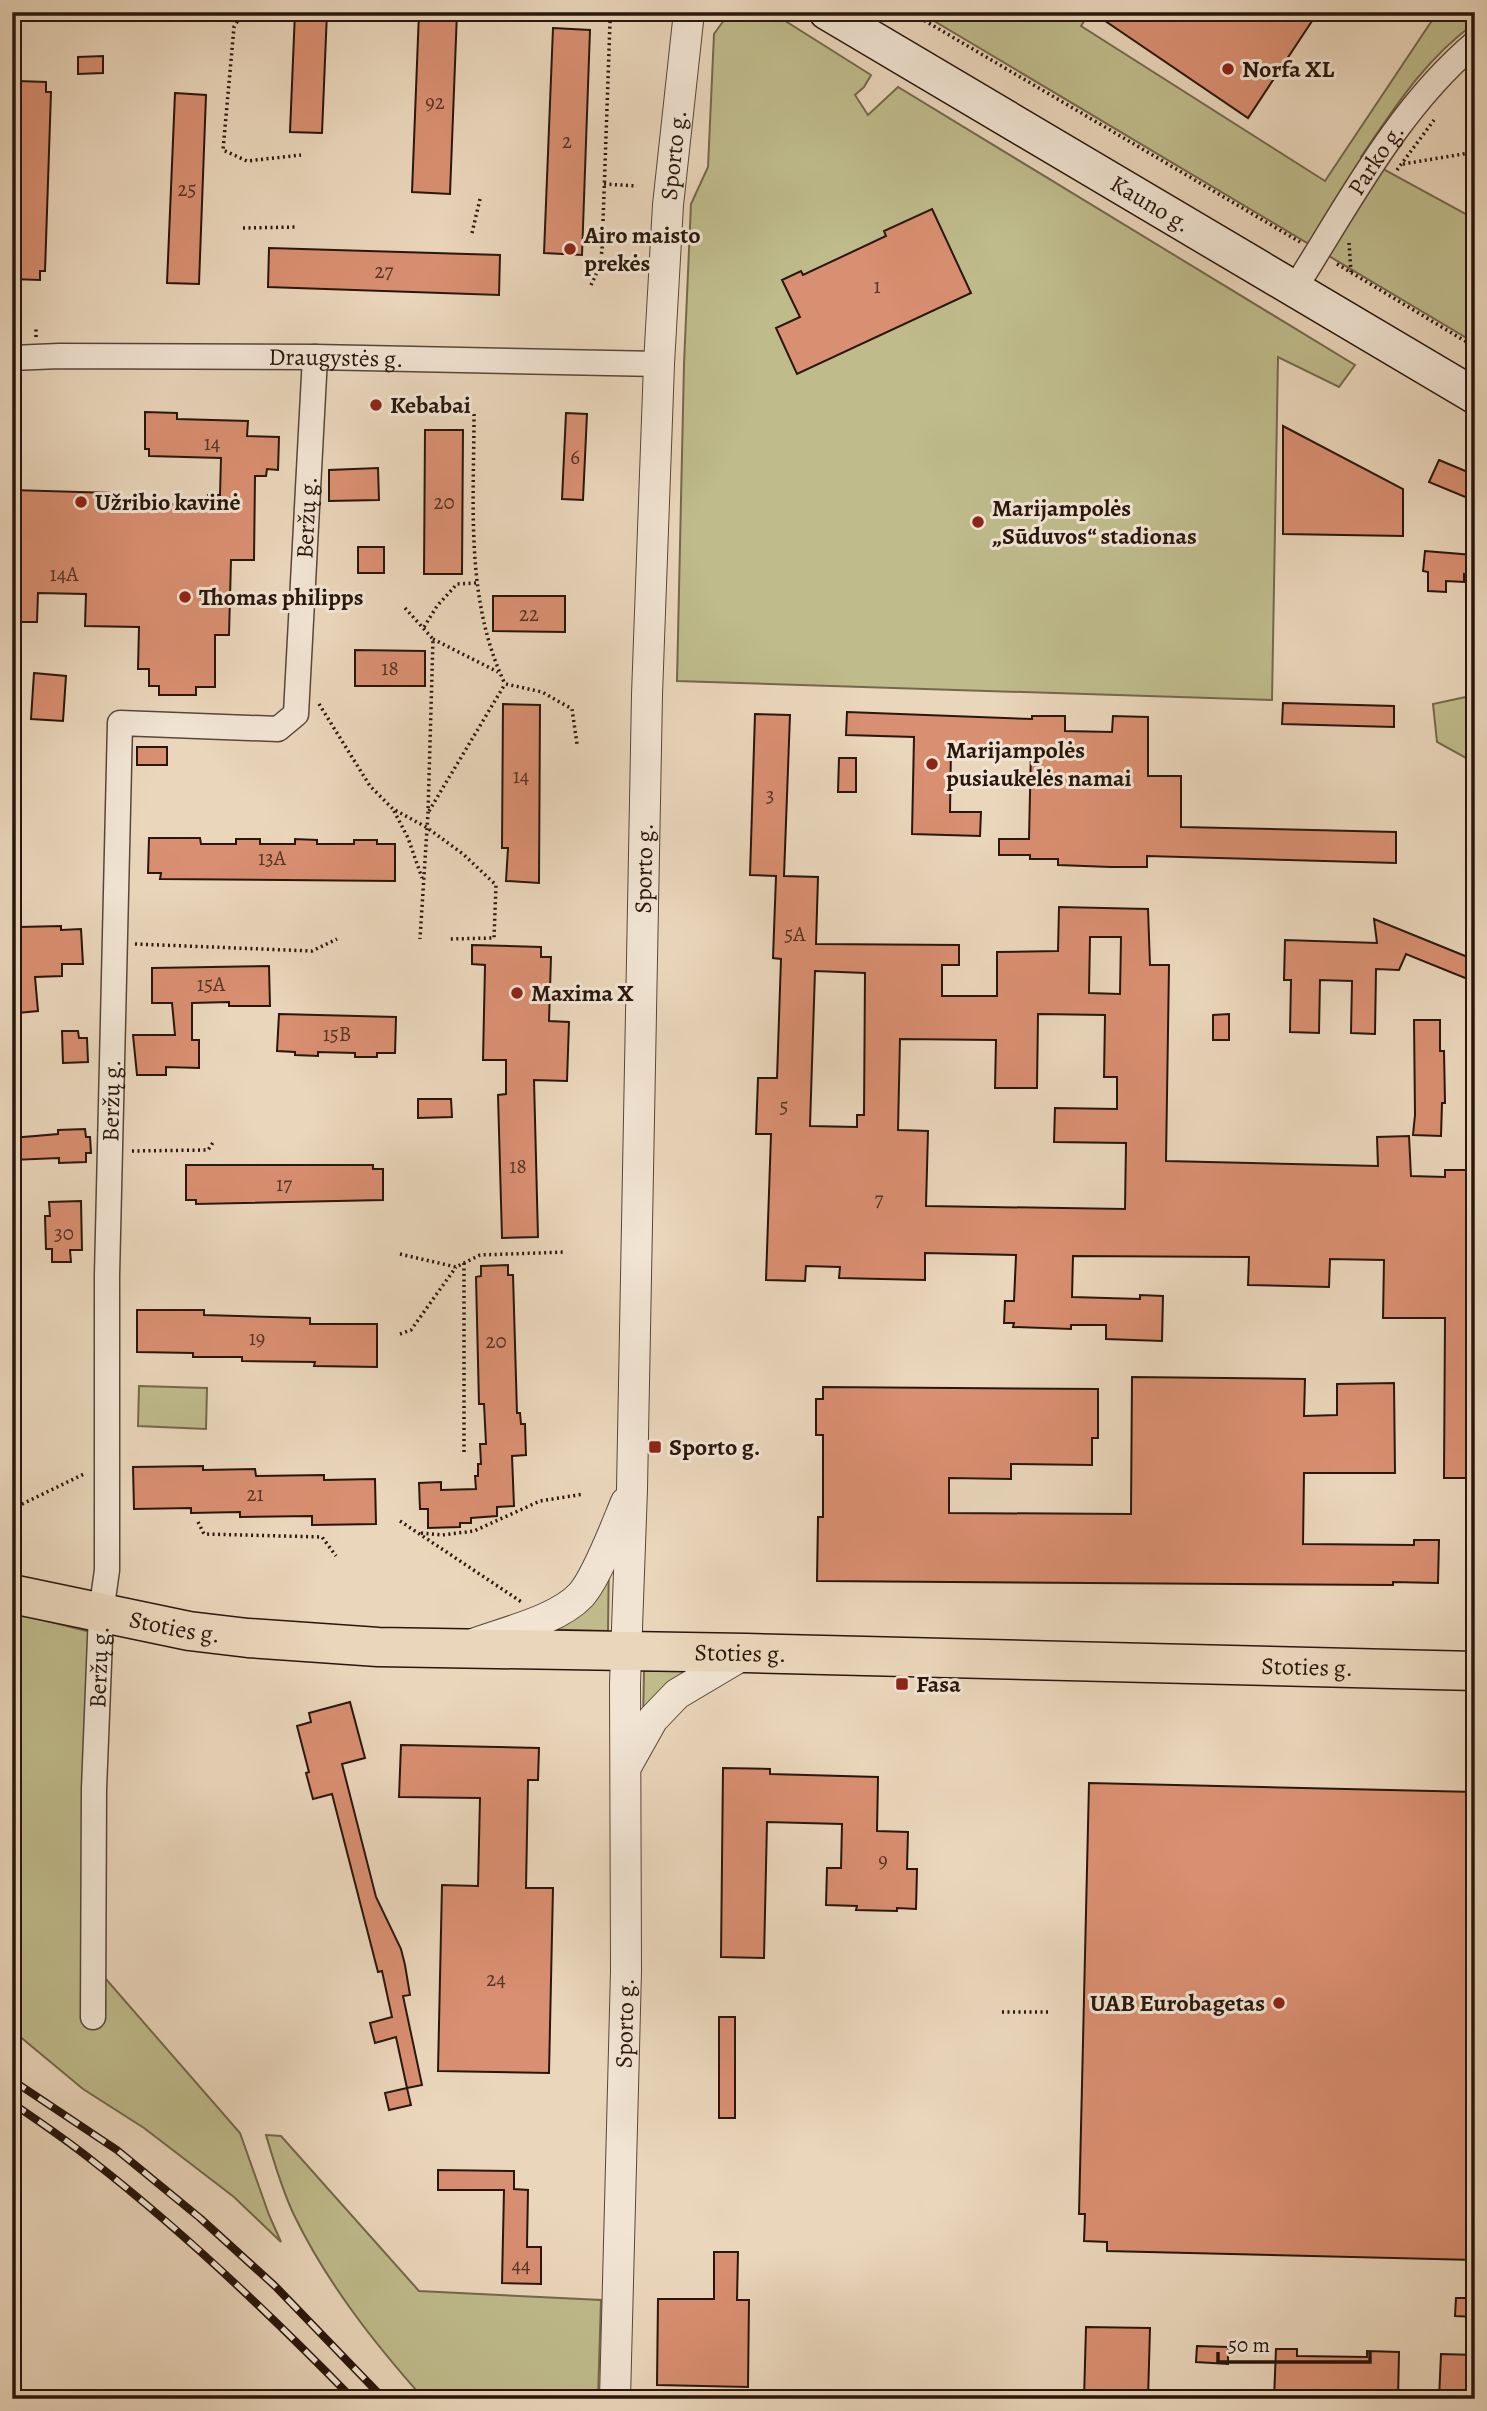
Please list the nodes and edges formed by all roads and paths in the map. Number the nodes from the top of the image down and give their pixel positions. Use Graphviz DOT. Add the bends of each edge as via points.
graph roads {
  1 [pos="243,12"];
  2 [pos="604,12"];
  3 [pos="618,12"];
  4 [pos="689,12"];
  5 [pos="827,12"];
  6 [pos="910,12"];
  7 [pos="610,22"];
  8 [pos="1475,43"];
  9 [pos="1475,74"];
  10 [pos="1465,84"];
  11 [pos="1440,113"];
  12 [pos="1475,152"];
  13 [pos="1378,154"];
  14 [pos="300,155"];
  15 [pos="1402,164"];
  16 [pos="1395,174"];
  17 [pos="604,184"];
  18 [pos="637,186"];
  19 [pos="480,199"];
  20 [pos="297,227"];
  21 [pos="243,228"];
  22 [pos="472,233"];
  23 [pos="1349,239"];
  24 [pos="1317,253"];
  25 [pos="1351,272"];
  26 [pos="591,285"];
  27 [pos="1295,288"];
  28 [pos="1475,347"];
  29 [pos="316,357"];
  30 [pos="12,358"];
  31 [pos="659,364"];
  32 [pos="1475,396"];
  33 [pos="474,414"];
  34 [pos="476,583"];
  35 [pos="405,608"];
  36 [pos="424,627"];
  37 [pos="433,639"];
  38 [pos="299,668"];
  39 [pos="500,673"];
  40 [pos="505,684"];
  41 [pos="578,744"];
  42 [pos="393,809"];
  43 [pos="428,813"];
  44 [pos="426,827"];
  45 [pos="422,880"];
  46 [pos="114,932"];
  47 [pos="337,939"];
  48 [pos="420,939"];
  49 [pos="449,939"];
  50 [pos="214,1142"];
  51 [pos="108,1151"];
  52 [pos="566,1252"];
  53 [pos="400,1254"];
  54 [pos="464,1263"];
  55 [pos="456,1267"];
  56 [pos="400,1334"];
  57 [pos="464,1454"];
  58 [pos="108,1462"];
  59 [pos="632,1489"];
  60 [pos="584,1494"];
  61 [pos="12,1509"];
  62 [pos="400,1521"];
  63 [pos="198,1522"];
  64 [pos="419,1533"];
  65 [pos="336,1556"];
  66 [pos="12,1594"];
  67 [pos="101,1613"];
  68 [pos="545,1617"];
  69 [pos="460,1648"];
  70 [pos="626,1652"];
  71 [pos="746,1653"];
  72 [pos="1475,1671"];
  73 [pos="625,1771"];
  74 [pos="1002,2012"];
  75 [pos="1051,2012"];
  76 [pos="93,2017"];
  77 [pos="615,2399"];
  1 -- 14 [label="path" via="234,27 223,150 247,161"];
  2 -- 7 [label="path"];
  3 -- 7 [label="path"];
  4 -- 31 [label="street, Sporto g." via="668,205"];
  5 -- 27 [label="main road, Kauno g."];
  6 -- 24 [label="path"];
  7 -- 17 [label="path"];
  8 -- 13 [label="street, Parko g." via="1417,103"];
  9 -- 10 [label="path"];
  11 -- 15 [label="path"];
  12 -- 15 [label="path"];
  13 -- 15 [label="path"];
  13 -- 24 [label="street, Parko g."];
  15 -- 16 [label="path"];
  17 -- 18 [label="path"];
  17 -- 26 [label="path" via="601,251"];
  19 -- 22 [label="path"];
  20 -- 21 [label="path"];
  23 -- 25 [label="path"];
  24 -- 25 [label="path"];
  24 -- 27 [label="street, Parko g."];
  25 -- 28 [label="path"];
  27 -- 32 [label="main road, Kauno g."];
  29 -- 30 [label="street, Draugystės g."];
  29 -- 31 [label="street, Draugystės g."];
  29 -- 38 [label="street, Beržų g."];
  31 -- 59 [label="street, Sporto g." via="647,708"];
  33 -- 34 [label="path"];
  34 -- 36 [label="path" via="457,584"];
  34 -- 39 [label="path"];
  35 -- 36 [label="path"];
  36 -- 37 [label="path"];
  37 -- 39 [label="path"];
  37 -- 43 [label="path"];
  38 -- 42 [label="path" via="370,786"];
  38 -- 46 [label="street, Beržų g." via="296,714 278,729 120,723"];
  39 -- 40 [label="path"];
  40 -- 41 [label="path" via="542,692 572,709"];
  40 -- 43 [label="path"];
  42 -- 44 [label="path"];
  42 -- 45 [label="path" via="412,846"];
  43 -- 44 [label="path"];
  44 -- 45 [label="path"];
  44 -- 49 [label="path" via="496,885 494,938"];
  45 -- 48 [label="path"];
  46 -- 47 [label="path" via="312,951"];
  46 -- 51 [label="street, Beržų g."];
  50 -- 51 [label="path" via="208,1150"];
  51 -- 58 [label="street, Beržų g."];
  52 -- 54 [label="path" via="480,1255"];
  53 -- 55 [label="path"];
  54 -- 55 [label="path"];
  54 -- 57 [label="path"];
  55 -- 56 [label="path" via="411,1330"];
  58 -- 61 [label="path"];
  58 -- 67 [label="street, Beržų g." via="107,1570"];
  59 -- 68 [label="street" via="581,1595"];
  59 -- 70 [label="street, Sporto g."];
  60 -- 64 [label="path" via="540,1501 474,1531"];
  62 -- 64 [label="path"];
  63 -- 65 [label="path" via="204,1534 322,1537"];
  64 -- 68 [label="path"];
  66 -- 67 [label="main road, Stoties g."];
  67 -- 69 [label="main road, Stoties g." via="248,1638"];
  67 -- 76 [label="street, Beržų g." via="94,1789"];
  68 -- 69 [label="street"];
  69 -- 70 [label="main road, Stoties g."];
  70 -- 71 [label="main road, Stoties g."];
  70 -- 73 [label="street, Sporto g."];
  71 -- 72 [label="main road, Stoties g."];
  71 -- 73 [label="street" via="677,1694 653,1719"];
  73 -- 77 [label="street, Sporto g." via="626,1970"];
  74 -- 75 [label="path"];
}
